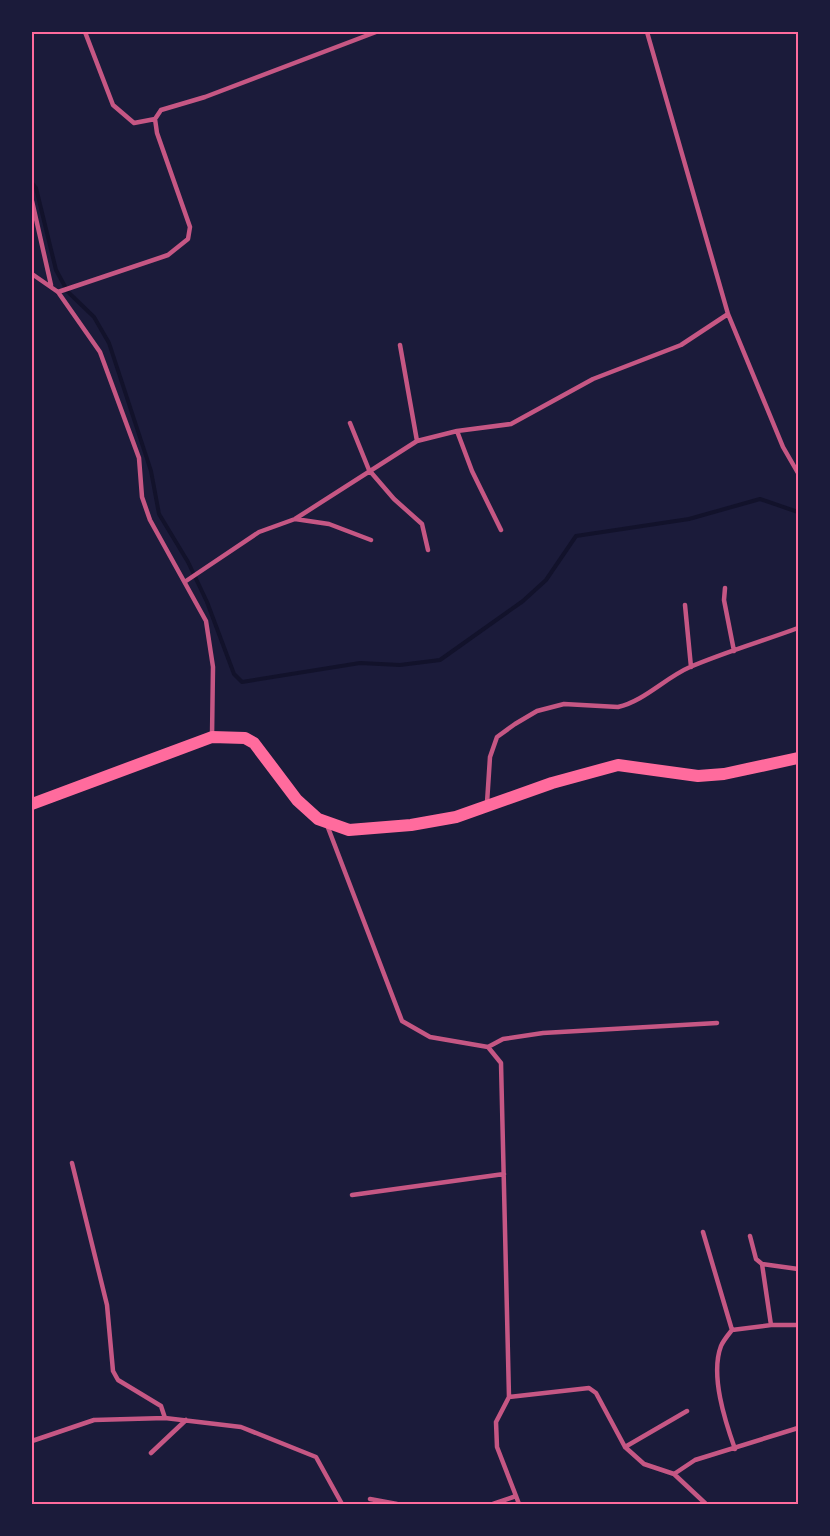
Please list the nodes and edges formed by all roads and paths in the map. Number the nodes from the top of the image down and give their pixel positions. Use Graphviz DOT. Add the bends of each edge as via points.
graph roads {
  1 [pos="85,32"];
  2 [pos="376,32"];
  3 [pos="647,32"];
  4 [pos="155,118"];
  5 [pos="32,201"];
  6 [pos="32,274"];
  7 [pos="51,285"];
  8 [pos="58,292"];
  9 [pos="728,314"];
  10 [pos="400,345"];
  11 [pos="350,423"];
  12 [pos="457,431"];
  13 [pos="417,441"];
  14 [pos="369,470"];
  15 [pos="798,473"];
  16 [pos="296,519"];
  17 [pos="501,530"];
  18 [pos="371,540"];
  19 [pos="428,550"];
  20 [pos="186,581"];
  21 [pos="725,588"];
  22 [pos="685,605"];
  23 [pos="798,628"];
  24 [pos="734,651"];
  25 [pos="691,667"];
  26 [pos="212,737"];
  27 [pos="798,758"];
  28 [pos="32,804"];
  29 [pos="486,806"];
  30 [pos="327,824"];
  31 [pos="717,1023"];
  32 [pos="488,1047"];
  33 [pos="72,1163"];
  34 [pos="504,1174"];
  35 [pos="352,1195"];
  36 [pos="703,1232"];
  37 [pos="750,1236"];
  38 [pos="762,1264"];
  39 [pos="798,1269"];
  40 [pos="771,1325"];
  41 [pos="798,1325"];
  42 [pos="732,1330"];
  43 [pos="509,1397"];
  44 [pos="687,1411"];
  45 [pos="165,1418"];
  46 [pos="186,1420"];
  47 [pos="798,1428"];
  48 [pos="32,1440"];
  49 [pos="625,1447"];
  50 [pos="735,1449"];
  51 [pos="151,1453"];
  52 [pos="674,1474"];
  53 [pos="516,1496"];
  54 [pos="370,1499"];
  55 [pos="342,1504"];
  56 [pos="398,1504"];
  57 [pos="493,1504"];
  58 [pos="519,1504"];
  59 [pos="706,1504"];
  1 -- 4 [label="lane" via="113,105 134,123"];
  2 -- 4 [label="lane" via="161,110"];
  3 -- 9 [label="lane"];
  4 -- 8 [label="lane" via="190,227 188,239 168,255"];
  5 -- 7 [label="lane"];
  6 -- 7 [label="lane"];
  7 -- 8 [label="lane"];
  8 -- 20 [label="lane" via="100,352 139,458 142,497 150,520"];
  9 -- 12 [label="lane" via="681,345 593,379 512,424"];
  9 -- 15 [label="lane" via="783,447"];
  10 -- 13 [label="lane"];
  11 -- 14 [label="lane"];
  12 -- 13 [label="lane"];
  12 -- 17 [label="lane"];
  13 -- 14 [label="lane"];
  14 -- 16 [label="lane"];
  14 -- 19 [label="lane" via="394,499 419,519"];
  16 -- 18 [label="lane" via="329,524"];
  16 -- 20 [label="lane" via="259,532"];
  20 -- 26 [label="lane" via="206,621 213,667"];
  21 -- 24 [label="lane"];
  22 -- 25 [label="lane"];
  23 -- 24 [label="lane"];
  24 -- 25 [label="lane"];
  25 -- 29 [label="lane" via="618,708 564,704 537,711 515,724 498,737 490,757"];
  26 -- 28 [label="main road"];
  26 -- 30 [label="main road" via="245,738 254,743 297,800"];
  27 -- 29 [label="main road" via="698,776 618,765"];
  29 -- 30 [label="main road" via="456,817 411,825 349,830"];
  30 -- 32 [label="lane" via="402,1021 430,1037"];
  31 -- 32 [label="lane" via="543,1033 503,1040"];
  32 -- 34 [label="lane" via="501,1063"];
  33 -- 45 [label="lane" via="107,1305 113,1371 118,1380 161,1406"];
  34 -- 35 [label="lane"];
  34 -- 43 [label="lane"];
  36 -- 42 [label="lane"];
  37 -- 38 [label="lane" via="756,1259"];
  38 -- 39 [label="lane"];
  38 -- 40 [label="lane"];
  40 -- 41 [label="lane"];
  40 -- 42 [label="lane"];
  42 -- 50 [label="lane" via="721,1347 718,1380 725,1421"];
  43 -- 49 [label="lane" via="588,1388 596,1393"];
  43 -- 53 [label="lane" via="496,1422 497,1447"];
  44 -- 49 [label="lane"];
  45 -- 46 [label="lane"];
  45 -- 48 [label="lane" via="94,1420"];
  46 -- 51 [label="lane"];
  46 -- 55 [label="lane" via="241,1427 316,1457"];
  47 -- 50 [label="lane"];
  49 -- 52 [label="lane" via="644,1464"];
  50 -- 52 [label="lane" via="695,1460"];
  52 -- 59 [label="lane"];
  53 -- 57 [label="lane"];
  53 -- 58 [label="lane"];
  54 -- 56 [label="lane"];
}
